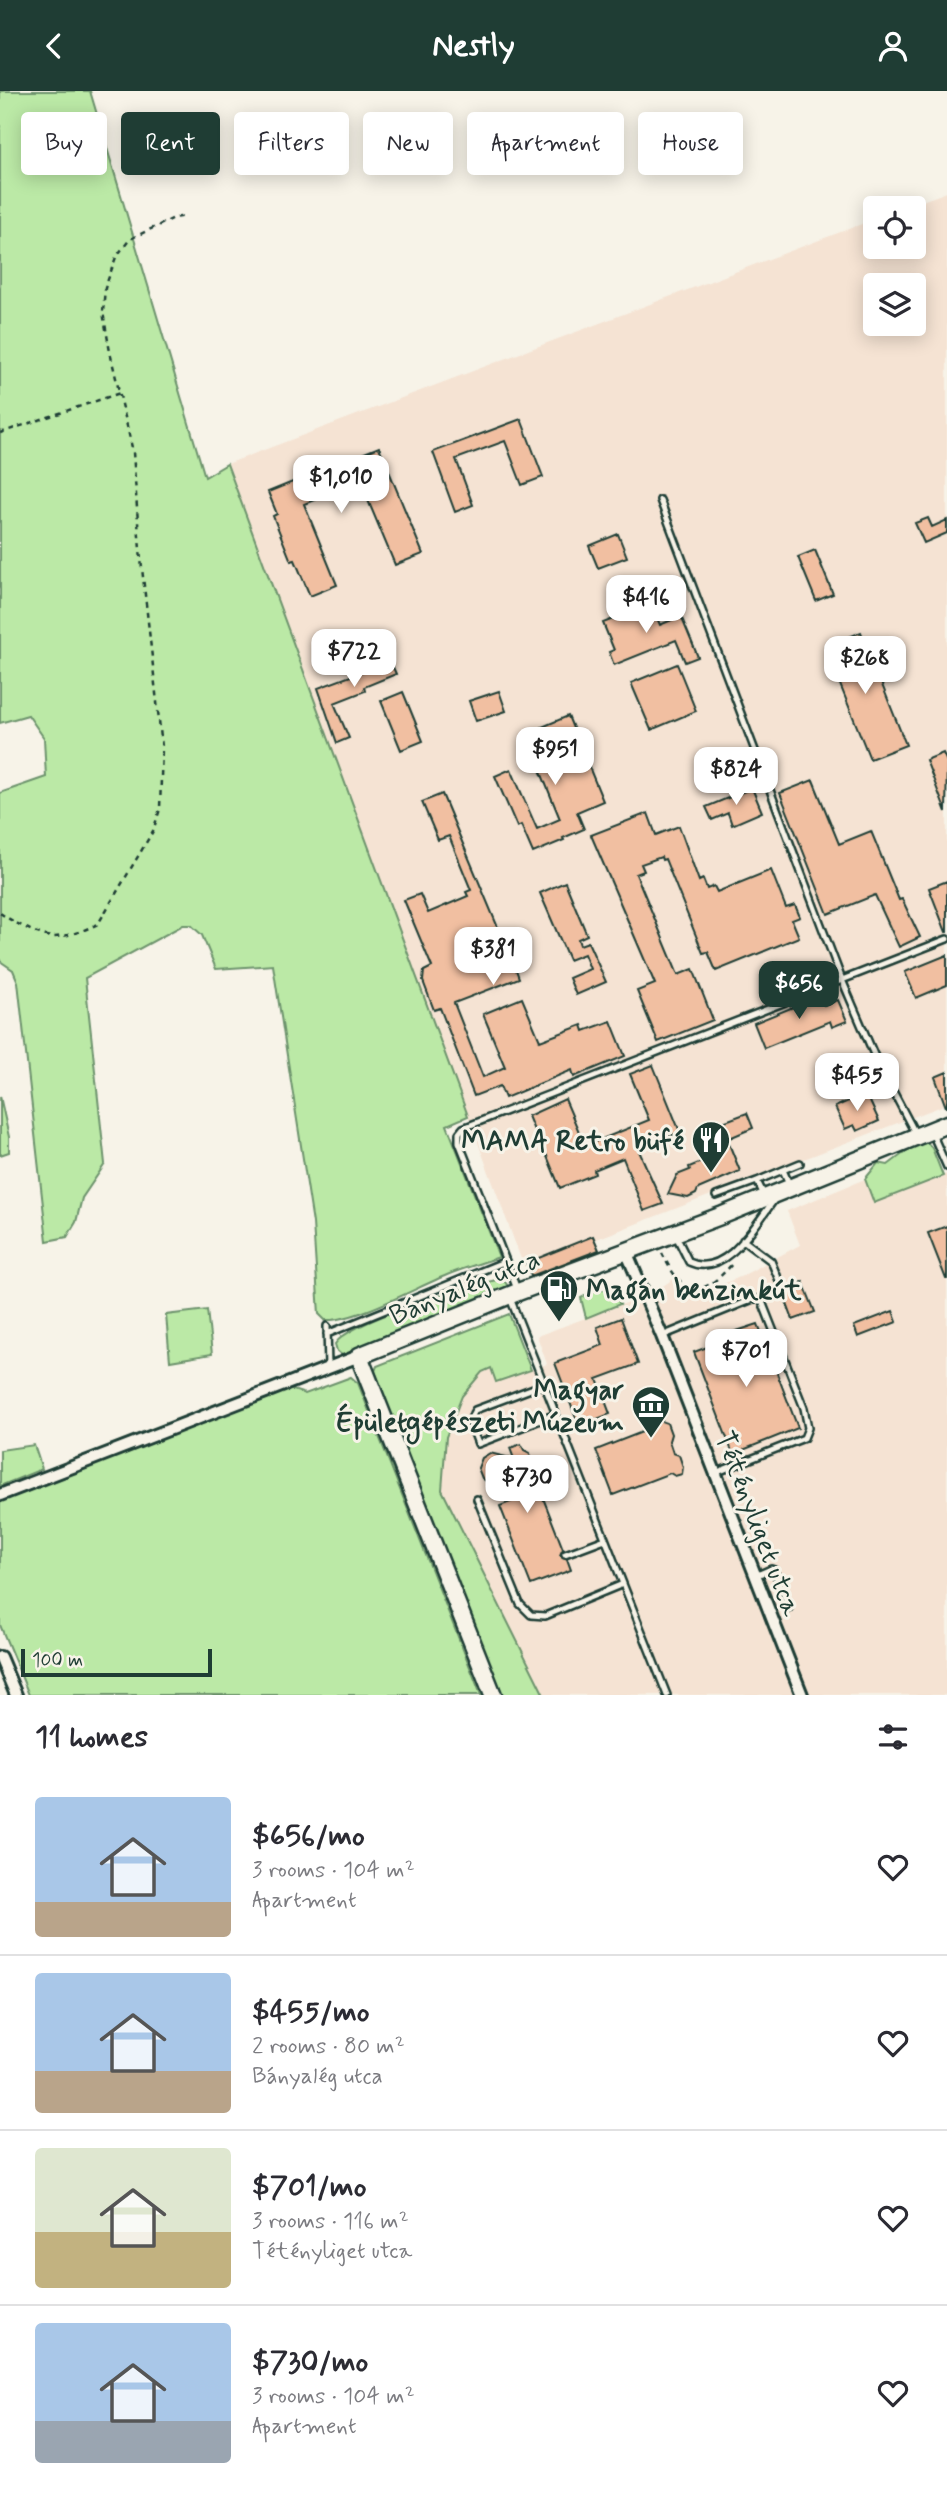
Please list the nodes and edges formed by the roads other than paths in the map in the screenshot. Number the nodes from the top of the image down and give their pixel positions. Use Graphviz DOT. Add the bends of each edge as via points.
graph roads {
  1 [pos="660,500"];
  2 [pos="947,939"];
  3 [pos="842,980"];
  4 [pos="947,1124"];
  5 [pos="924,1133"];
  6 [pos="800,1164"];
  7 [pos="947,1167"];
  8 [pos="783,1170"];
  9 [pos="757,1181"];
  10 [pos="779,1192"];
  11 [pos="716,1196"];
  12 [pos="675,1233"];
  13 [pos="743,1240"];
  14 [pos="626,1251"];
  15 [pos="506,1261"];
  16 [pos="781,1285"];
  17 [pos="514,1293"];
  18 [pos="662,1335"];
  19 [pos="359,1356"];
  20 [pos="328,1368"];
  21 [pos="544,1384"];
  22 [pos="556,1414"];
  23 [pos="715,1473"];
  24 [pos="0,1495"];
  25 [pos="477,1499"];
  26 [pos="605,1539"];
  27 [pos="565,1554"];
  28 [pos="755,1576"];
  29 [pos="623,1584"];
  30 [pos="789,1608"];
  31 [pos="0,1657"];
  32 [pos="16,1695"];
  33 [pos="493,1695"];
  34 [pos="667,1695"];
  35 [pos="802,1695"];
  1 -- 3 [label="lane"];
  2 -- 3 [label="lane"];
  3 -- 5 [label="lane" via="875,1057"];
  3 -- 15 [label="lane" via="463,1128 459,1142"];
  4 -- 5 [label="street, Bányalég utca"];
  5 -- 7 [label="lane"];
  5 -- 10 [label="street, Bányalég utca"];
  6 -- 8 [label="lane"];
  8 -- 9 [label="lane"];
  8 -- 10 [label="lane"];
  9 -- 10 [label="lane"];
  9 -- 11 [label="lane"];
  10 -- 12 [label="street, Bányalég utca"];
  10 -- 13 [label="lane"];
  12 -- 13 [label="lane" via="689,1262 702,1267 728,1256"];
  12 -- 14 [label="street, Bányalég utca"];
  13 -- 16 [label="lane" via="771,1261"];
  14 -- 17 [label="street, Bányalég utca"];
  14 -- 18 [label="street, Tétényliget utca"];
  15 -- 17 [label="lane"];
  15 -- 20 [label="lane" via="327,1330"];
  17 -- 19 [label="street, Bányalég utca"];
  17 -- 21 [label="lane"];
  18 -- 23 [label="street, Tétényliget utca"];
  18 -- 23 [label="lane" via="761,1299 798,1388 808,1428 804,1438"];
  19 -- 20 [label="street, Bányalég utca"];
  19 -- 33 [label="street"];
  20 -- 24 [label="street, Bányalég utca"];
  21 -- 22 [label="lane"];
  21 -- 22 [label="lane" via="475,1410 470,1417 478,1444"];
  22 -- 26 [label="lane"];
  23 -- 28 [label="street, Tétényliget utca"];
  25 -- 29 [label="lane" via="520,1604 531,1615 545,1616"];
  26 -- 27 [label="lane"];
  26 -- 29 [label="lane"];
  28 -- 30 [label="lane" via="774,1570"];
  28 -- 35 [label="street, Tétényliget utca"];
  29 -- 34 [label="lane"];
  31 -- 32 [label="street"];
}
